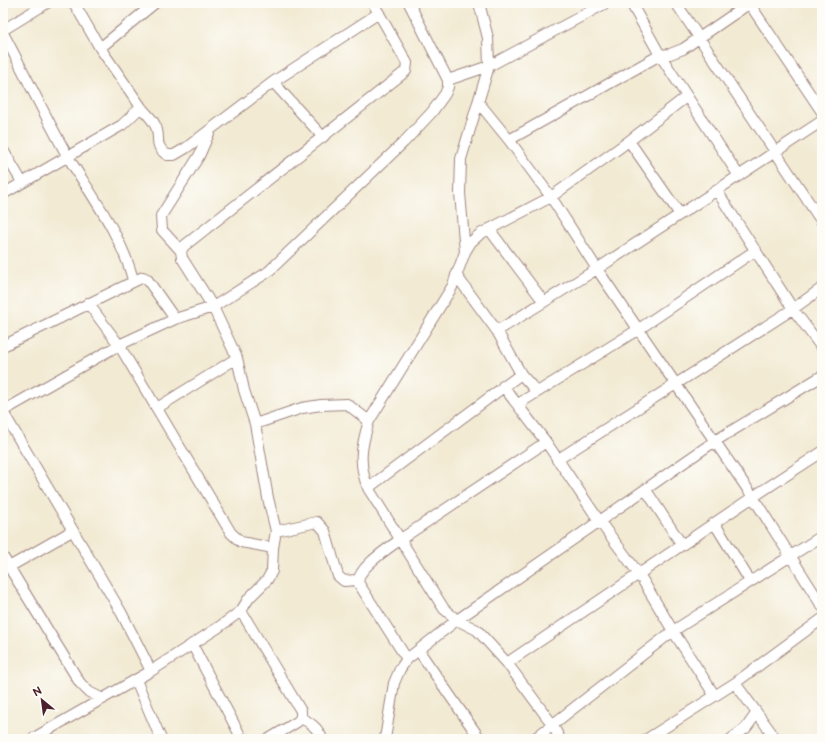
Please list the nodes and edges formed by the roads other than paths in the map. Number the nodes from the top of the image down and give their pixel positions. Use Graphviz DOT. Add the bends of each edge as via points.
graph roads {
  1 [pos="47,3"];
  2 [pos="74,3"];
  3 [pos="155,3"];
  4 [pos="373,3"];
  5 [pos="409,3"];
  6 [pos="479,3"];
  7 [pos="631,3"];
  8 [pos="676,3"];
  9 [pos="750,3"];
  10 [pos="601,4"];
  11 [pos="379,13"];
  12 [pos="3,31"];
  13 [pos="698,37"];
  14 [pos="100,48"];
  15 [pos="660,55"];
  16 [pos="489,66"];
  17 [pos="448,80"];
  18 [pos="274,82"];
  19 [pos="686,97"];
  20 [pos="479,103"];
  21 [pos="141,107"];
  22 [pos="822,112"];
  23 [pos="822,120"];
  24 [pos="211,129"];
  25 [pos="323,137"];
  26 [pos="509,140"];
  27 [pos="629,141"];
  28 [pos="3,150"];
  29 [pos="775,152"];
  30 [pos="68,156"];
  31 [pos="739,176"];
  32 [pos="22,182"];
  33 [pos="717,190"];
  34 [pos="3,194"];
  35 [pos="551,197"];
  36 [pos="679,213"];
  37 [pos="822,222"];
  38 [pos="489,229"];
  39 [pos="756,250"];
  40 [pos="181,251"];
  41 [pos="465,252"];
  42 [pos="598,269"];
  43 [pos="456,275"];
  44 [pos="133,280"];
  45 [pos="822,288"];
  46 [pos="544,302"];
  47 [pos="88,303"];
  48 [pos="213,307"];
  49 [pos="793,309"];
  50 [pos="175,319"];
  51 [pos="639,330"];
  52 [pos="497,331"];
  53 [pos="119,345"];
  54 [pos="3,346"];
  55 [pos="822,348"];
  56 [pos="237,358"];
  57 [pos="521,374"];
  58 [pos="822,376"];
  59 [pos="677,384"];
  60 [pos="504,386"];
  61 [pos="537,392"];
  62 [pos="518,404"];
  63 [pos="158,408"];
  64 [pos="3,411"];
  65 [pos="369,421"];
  66 [pos="254,424"];
  67 [pos="716,441"];
  68 [pos="546,442"];
  69 [pos="822,452"];
  70 [pos="557,460"];
  71 [pos="368,488"];
  72 [pos="646,490"];
  73 [pos="753,497"];
  74 [pos="600,522"];
  75 [pos="715,524"];
  76 [pos="72,531"];
  77 [pos="276,531"];
  78 [pos="822,536"];
  79 [pos="400,539"];
  80 [pos="682,545"];
  81 [pos="273,548"];
  82 [pos="790,556"];
  83 [pos="3,557"];
  84 [pos="9,567"];
  85 [pos="639,574"];
  86 [pos="357,580"];
  87 [pos="750,581"];
  88 [pos="822,606"];
  89 [pos="241,611"];
  90 [pos="822,619"];
  91 [pos="457,620"];
  92 [pos="673,631"];
  93 [pos="192,644"];
  94 [pos="419,651"];
  95 [pos="407,659"];
  96 [pos="507,663"];
  97 [pos="151,671"];
  98 [pos="136,680"];
  99 [pos="735,684"];
  100 [pos="715,696"];
  101 [pos="103,699"];
  102 [pos="756,714"];
  103 [pos="301,718"];
  104 [pos="552,724"];
  105 [pos="32,739"];
  106 [pos="161,739"];
  107 [pos="242,739"];
  108 [pos="269,739"];
  109 [pos="322,739"];
  110 [pos="385,739"];
  111 [pos="480,739"];
  112 [pos="534,739"];
  113 [pos="560,739"];
  114 [pos="647,739"];
  115 [pos="731,739"];
  116 [pos="776,739"];
  1 -- 12 [label="street"];
  2 -- 14 [label="street"];
  3 -- 14 [label="street"];
  4 -- 11 [label="street"];
  5 -- 17 [label="street"];
  6 -- 16 [label="street" via="488,38"];
  7 -- 15 [label="street"];
  8 -- 13 [label="street"];
  9 -- 13 [label="street"];
  9 -- 22 [label="street"];
  10 -- 16 [label="street"];
  11 -- 18 [label="street"];
  11 -- 25 [label="street" via="407,63 406,70"];
  12 -- 30 [label="street"];
  13 -- 15 [label="street" via="683,49"];
  13 -- 29 [label="street"];
  14 -- 21 [label="street"];
  15 -- 19 [label="street"];
  15 -- 26 [label="street"];
  16 -- 17 [label="street"];
  16 -- 20 [label="street"];
  17 -- 48 [label="street" via="445,94 404,142 268,272"];
  18 -- 24 [label="street"];
  18 -- 25 [label="street"];
  19 -- 27 [label="street"];
  19 -- 31 [label="street"];
  20 -- 26 [label="street"];
  20 -- 41 [label="street" via="461,159 460,193"];
  21 -- 24 [label="street" via="156,125 157,142 160,150 167,155 174,155 186,148"];
  21 -- 30 [label="street" via="122,125"];
  23 -- 29 [label="street"];
  24 -- 40 [label="street" via="199,156 160,216 162,230"];
  25 -- 40 [label="street" via="184,246"];
  26 -- 35 [label="street"];
  27 -- 35 [label="street"];
  27 -- 36 [label="street"];
  28 -- 32 [label="street"];
  29 -- 31 [label="street"];
  29 -- 37 [label="street"];
  30 -- 32 [label="street"];
  30 -- 44 [label="street" via="113,232 130,267"];
  31 -- 33 [label="street"];
  32 -- 34 [label="street"];
  33 -- 36 [label="street"];
  33 -- 39 [label="street"];
  35 -- 38 [label="street"];
  35 -- 42 [label="street"];
  36 -- 42 [label="street"];
  38 -- 41 [label="street" via="471,242"];
  38 -- 46 [label="street"];
  39 -- 49 [label="street"];
  39 -- 51 [label="street"];
  40 -- 48 [label="street" via="182,258"];
  41 -- 43 [label="street"];
  42 -- 46 [label="street"];
  42 -- 51 [label="street"];
  43 -- 52 [label="street"];
  43 -- 65 [label="street" via="452,287"];
  44 -- 47 [label="street"];
  44 -- 50 [label="street" via="143,277 147,279"];
  45 -- 49 [label="street"];
  46 -- 52 [label="street"];
  47 -- 53 [label="street"];
  47 -- 54 [label="street"];
  48 -- 50 [label="street"];
  48 -- 56 [label="street"];
  49 -- 55 [label="street"];
  49 -- 59 [label="street"];
  50 -- 53 [label="street"];
  51 -- 59 [label="street"];
  51 -- 61 [label="street"];
  52 -- 57 [label="street"];
  53 -- 63 [label="street"];
  53 -- 64 [label="street"];
  56 -- 63 [label="street"];
  56 -- 66 [label="street"];
  57 -- 60 [label="street"];
  57 -- 61 [label="street"];
  58 -- 67 [label="street"];
  59 -- 67 [label="street"];
  59 -- 70 [label="street"];
  60 -- 62 [label="street"];
  60 -- 71 [label="street"];
  61 -- 62 [label="street"];
  62 -- 68 [label="street"];
  63 -- 81 [label="street" via="231,533 241,542"];
  64 -- 76 [label="street"];
  65 -- 66 [label="street" via="347,404 302,408"];
  65 -- 71 [label="street" via="362,446 362,473"];
  66 -- 77 [label="street"];
  67 -- 72 [label="street"];
  67 -- 73 [label="street"];
  68 -- 70 [label="street"];
  68 -- 79 [label="street"];
  69 -- 73 [label="street"];
  70 -- 74 [label="street"];
  71 -- 79 [label="street"];
  72 -- 74 [label="street"];
  72 -- 80 [label="street"];
  73 -- 75 [label="street"];
  73 -- 82 [label="street"];
  74 -- 85 [label="street"];
  74 -- 91 [label="street"];
  75 -- 80 [label="street"];
  75 -- 87 [label="street"];
  76 -- 84 [label="street"];
  76 -- 97 [label="street" via="121,612"];
  77 -- 81 [label="street"];
  77 -- 86 [label="street" via="317,522 325,531 338,576 344,581"];
  78 -- 82 [label="street"];
  79 -- 86 [label="street" via="378,555"];
  79 -- 91 [label="street" via="444,609"];
  80 -- 85 [label="street"];
  81 -- 89 [label="street" via="272,571"];
  82 -- 87 [label="street"];
  82 -- 88 [label="street"];
  83 -- 84 [label="street"];
  84 -- 101 [label="street" via="80,683 89,692"];
  85 -- 92 [label="street"];
  85 -- 96 [label="street"];
  86 -- 95 [label="street"];
  87 -- 92 [label="street"];
  89 -- 93 [label="street"];
  89 -- 103 [label="street" via="301,711"];
  90 -- 99 [label="street"];
  91 -- 94 [label="street"];
  91 -- 96 [label="street" via="477,630"];
  92 -- 100 [label="street"];
  92 -- 104 [label="street"];
  93 -- 97 [label="street"];
  93 -- 107 [label="street"];
  94 -- 95 [label="street"];
  94 -- 111 [label="street"];
  95 -- 110 [label="street" via="394,682"];
  96 -- 104 [label="street"];
  97 -- 98 [label="street"];
  98 -- 101 [label="street"];
  98 -- 106 [label="street"];
  99 -- 100 [label="street"];
  99 -- 102 [label="street"];
  100 -- 114 [label="street"];
  101 -- 105 [label="street"];
  102 -- 115 [label="street" via="746,728"];
  102 -- 116 [label="street"];
  103 -- 108 [label="street"];
  103 -- 109 [label="street" via="319,732"];
  104 -- 112 [label="street"];
  104 -- 113 [label="street"];
}
